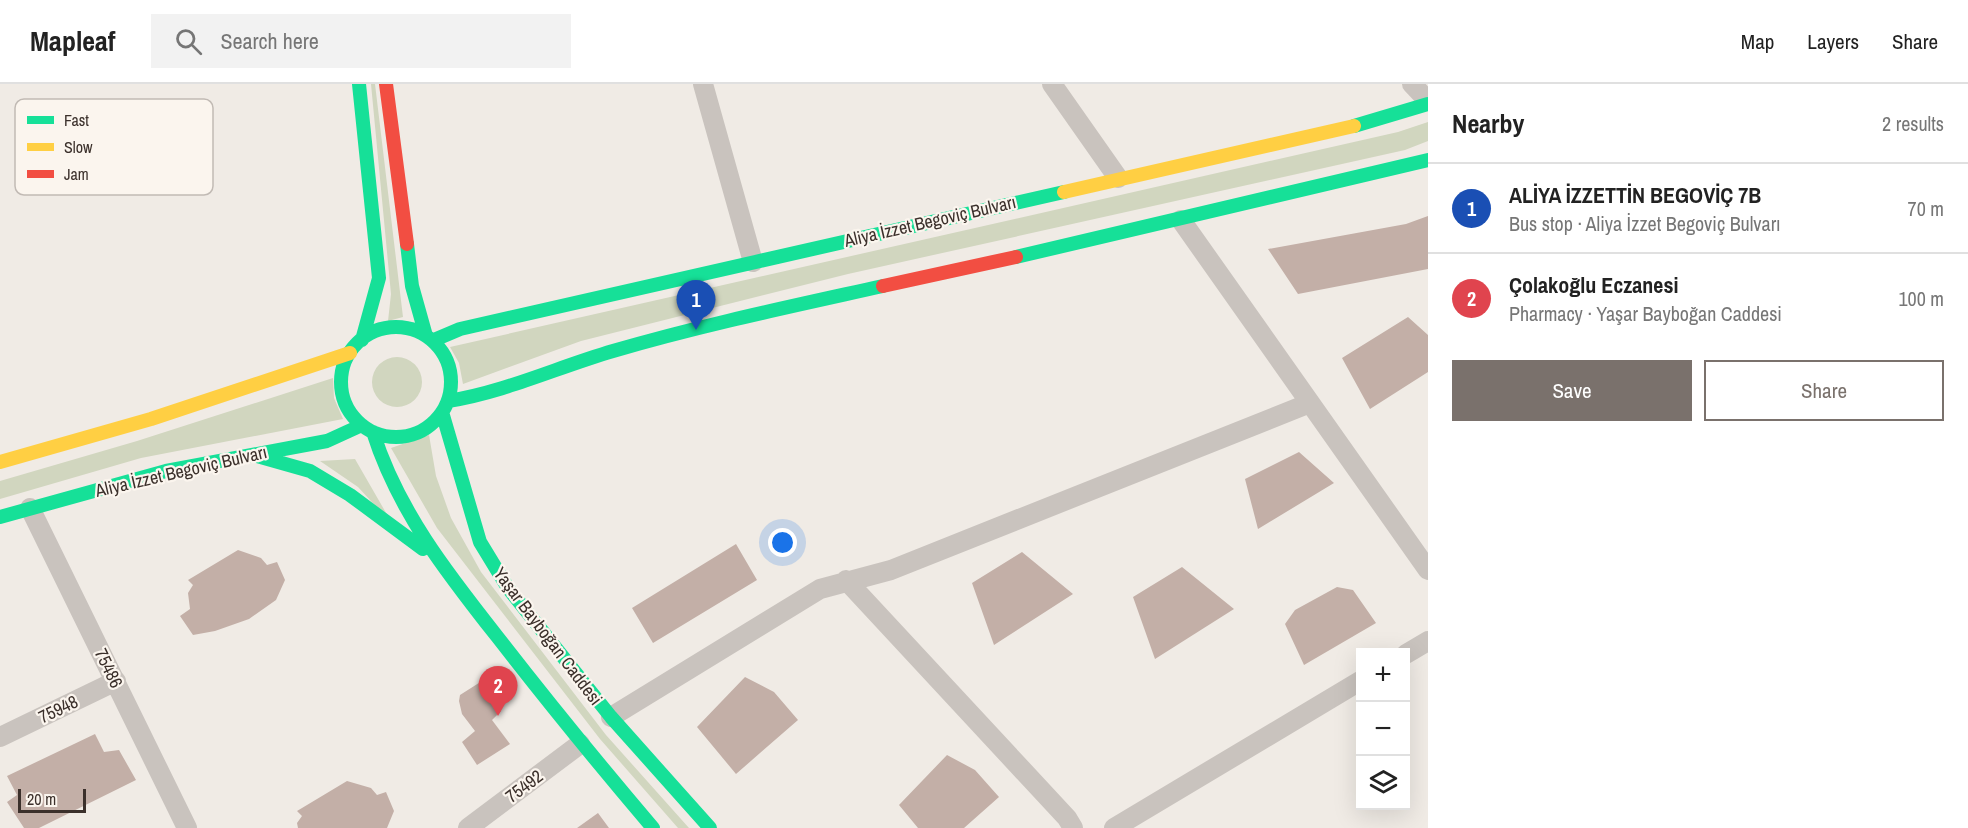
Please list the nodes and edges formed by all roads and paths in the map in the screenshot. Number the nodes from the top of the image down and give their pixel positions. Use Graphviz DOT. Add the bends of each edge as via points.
graph roads {
  1 [pos="359,84"];
  2 [pos="386,84"];
  3 [pos="703,84"];
  4 [pos="1052,84"];
  5 [pos="1412,84"];
  6 [pos="1428,103"];
  7 [pos="1428,160"];
  8 [pos="1118,178"];
  9 [pos="1181,220"];
  10 [pos="753,262"];
  11 [pos="430,338"];
  12 [pos="362,340"];
  13 [pos="350,353"];
  14 [pos="1310,404"];
  15 [pos="445,406"];
  16 [pos="368,429"];
  17 [pos="253,455"];
  18 [pos="0,462"];
  19 [pos="30,508"];
  20 [pos="0,517"];
  21 [pos="439,560"];
  22 [pos="1425,560"];
  23 [pos="846,580"];
  24 [pos="1428,641"];
  25 [pos="1410,652"];
  26 [pos="116,681"];
  27 [pos="1356,683"];
  28 [pos="611,717"];
  29 [pos="0,737"];
  30 [pos="580,744"];
  31 [pos="187,828"];
  32 [pos="468,828"];
  33 [pos="653,828"];
  34 [pos="710,828"];
  35 [pos="1073,828"];
  36 [pos="1114,828"];
  1 -- 12 [label="main road" via="379,278"];
  2 -- 11 [label="main road" via="412,286"];
  3 -- 10 [label="street"];
  4 -- 8 [label="street"];
  5 -- 6 [label="street"];
  6 -- 8 [label="main road, Aliya İzzet Begoviç Bulvarı" via="1347,128"];
  7 -- 9 [label="main road"];
  8 -- 10 [label="main road, Aliya İzzet Begoviç Bulvarı"];
  9 -- 14 [label="street"];
  9 -- 15 [label="main road" via="732,320 613,351"];
  10 -- 11 [label="main road, Aliya İzzet Begoviç Bulvarı"];
  11 -- 12 [label="main road" via="411,330 386,328"];
  11 -- 15 [label="main road" via="447,362 451,377"];
  12 -- 13 [label="main road"];
  13 -- 16 [label="main road" via="341,386 345,403"];
  13 -- 18 [label="main road" via="151,419"];
  14 -- 22 [label="street"];
  14 -- 23 [label="street" via="891,570"];
  15 -- 16 [label="main road" via="433,423 418,433 401,438"];
  15 -- 28 [label="main road, Yaşar Bayboğan Caddesi" via="480,542 508,588"];
  16 -- 17 [label="main road, Aliya İzzet Begoviç Bulvarı"];
  16 -- 21 [label="main road" via="387,476 423,540"];
  17 -- 19 [label="main road, Aliya İzzet Begoviç Bulvarı" via="166,471"];
  17 -- 21 [label="main road" via="310,471"];
  19 -- 20 [label="main road, Aliya İzzet Begoviç Bulvarı"];
  19 -- 26 [label="street, 75486"];
  21 -- 30 [label="main road"];
  23 -- 28 [label="street" via="820,589"];
  23 -- 35 [label="street"];
  24 -- 25 [label="street"];
  26 -- 29 [label="street, 75948"];
  26 -- 31 [label="street, 75486"];
  27 -- 36 [label="street"];
  28 -- 34 [label="main road, Yaşar Bayboğan Caddesi"];
  30 -- 32 [label="street, 75492"];
  30 -- 33 [label="main road"];
}
